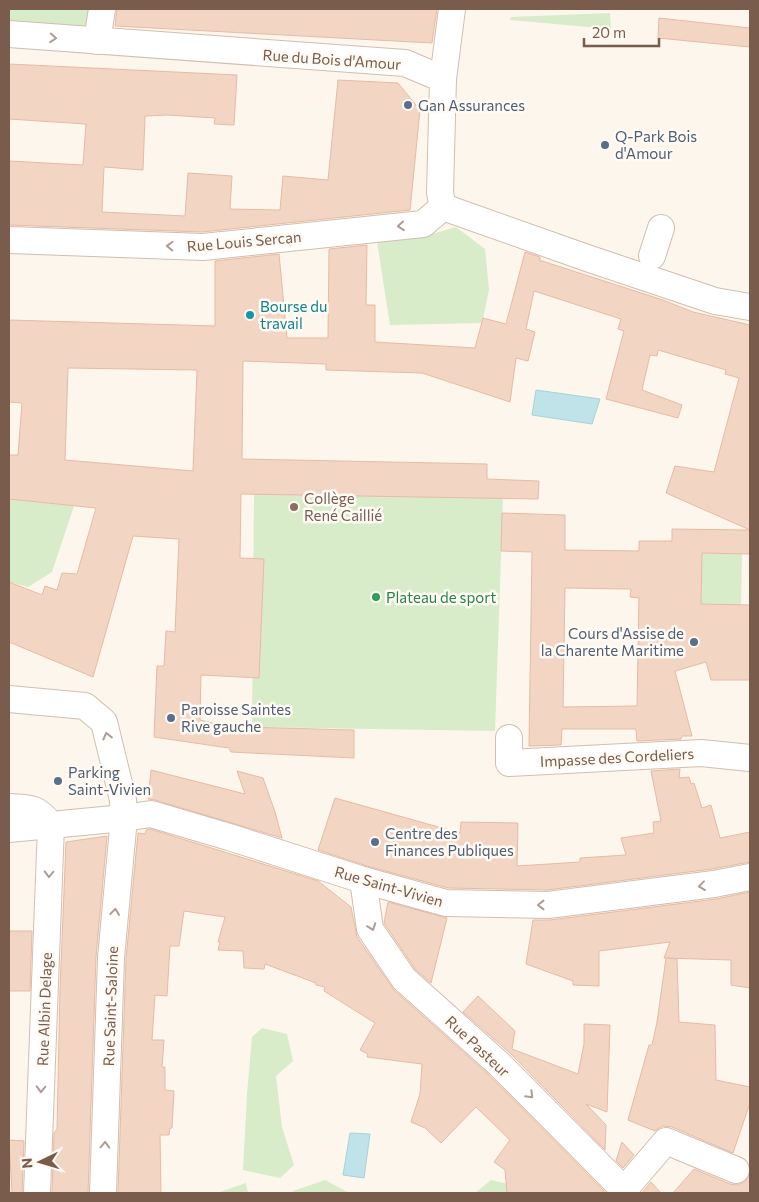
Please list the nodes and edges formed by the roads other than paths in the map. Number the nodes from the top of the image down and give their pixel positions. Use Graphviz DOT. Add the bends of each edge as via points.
graph roads {
  1 [pos="102,9"];
  2 [pos="452,9"];
  3 [pos="9,34"];
  4 [pos="97,41"];
  5 [pos="444,79"];
  6 [pos="443,207"];
  7 [pos="661,228"];
  8 [pos="9,240"];
  9 [pos="647,268"];
  10 [pos="750,307"];
  11 [pos="9,699"];
  12 [pos="510,738"];
  13 [pos="750,758"];
  14 [pos="9,806"];
  15 [pos="124,818"];
  16 [pos="51,825"];
  17 [pos="9,829"];
  18 [pos="750,877"];
  19 [pos="363,880"];
  20 [pos="736,1170"];
  21 [pos="625,1191"];
  22 [pos="37,1193"];
  23 [pos="104,1193"];
  1 -- 4 [label="street"];
  2 -- 5 [label="street"];
  3 -- 4 [label="street, Rue du Bois d'Amour, one-way"];
  4 -- 5 [label="street, Rue du Bois d'Amour" via="405,63"];
  5 -- 6 [label="street" via="440,193"];
  6 -- 8 [label="street, Rue Louis Sercan, one-way" via="424,224 203,247"];
  6 -- 9 [label="street"];
  7 -- 9 [label="street"];
  9 -- 10 [label="street" via="715,301"];
  15 -- 11 [label="street, Rue Saint-Saloine, one-way" via="123,800 104,722 85,706"];
  12 -- 13 [label="street, Impasse des Cordeliers" via="509,763 701,753"];
  14 -- 16 [label="street" via="28,807 41,813"];
  15 -- 16 [label="street, Rue Saint-Vivien"];
  15 -- 19 [label="street, Rue Saint-Vivien" via="151,814"];
  23 -- 15 [label="street, Rue Saint-Saloine, one-way" via="111,958"];
  16 -- 17 [label="street, Rue Saint-Vivien"];
  16 -- 22 [label="street, Rue Albin Delage, one-way"];
  18 -- 19 [label="street, Rue Saint-Vivien, one-way" via="548,905 446,903"];
  19 -- 21 [label="street, Rue Pasteur, one-way" via="370,929 404,979 500,1064"];
  20 -- 21 [label="street" via="666,1141"];
}
